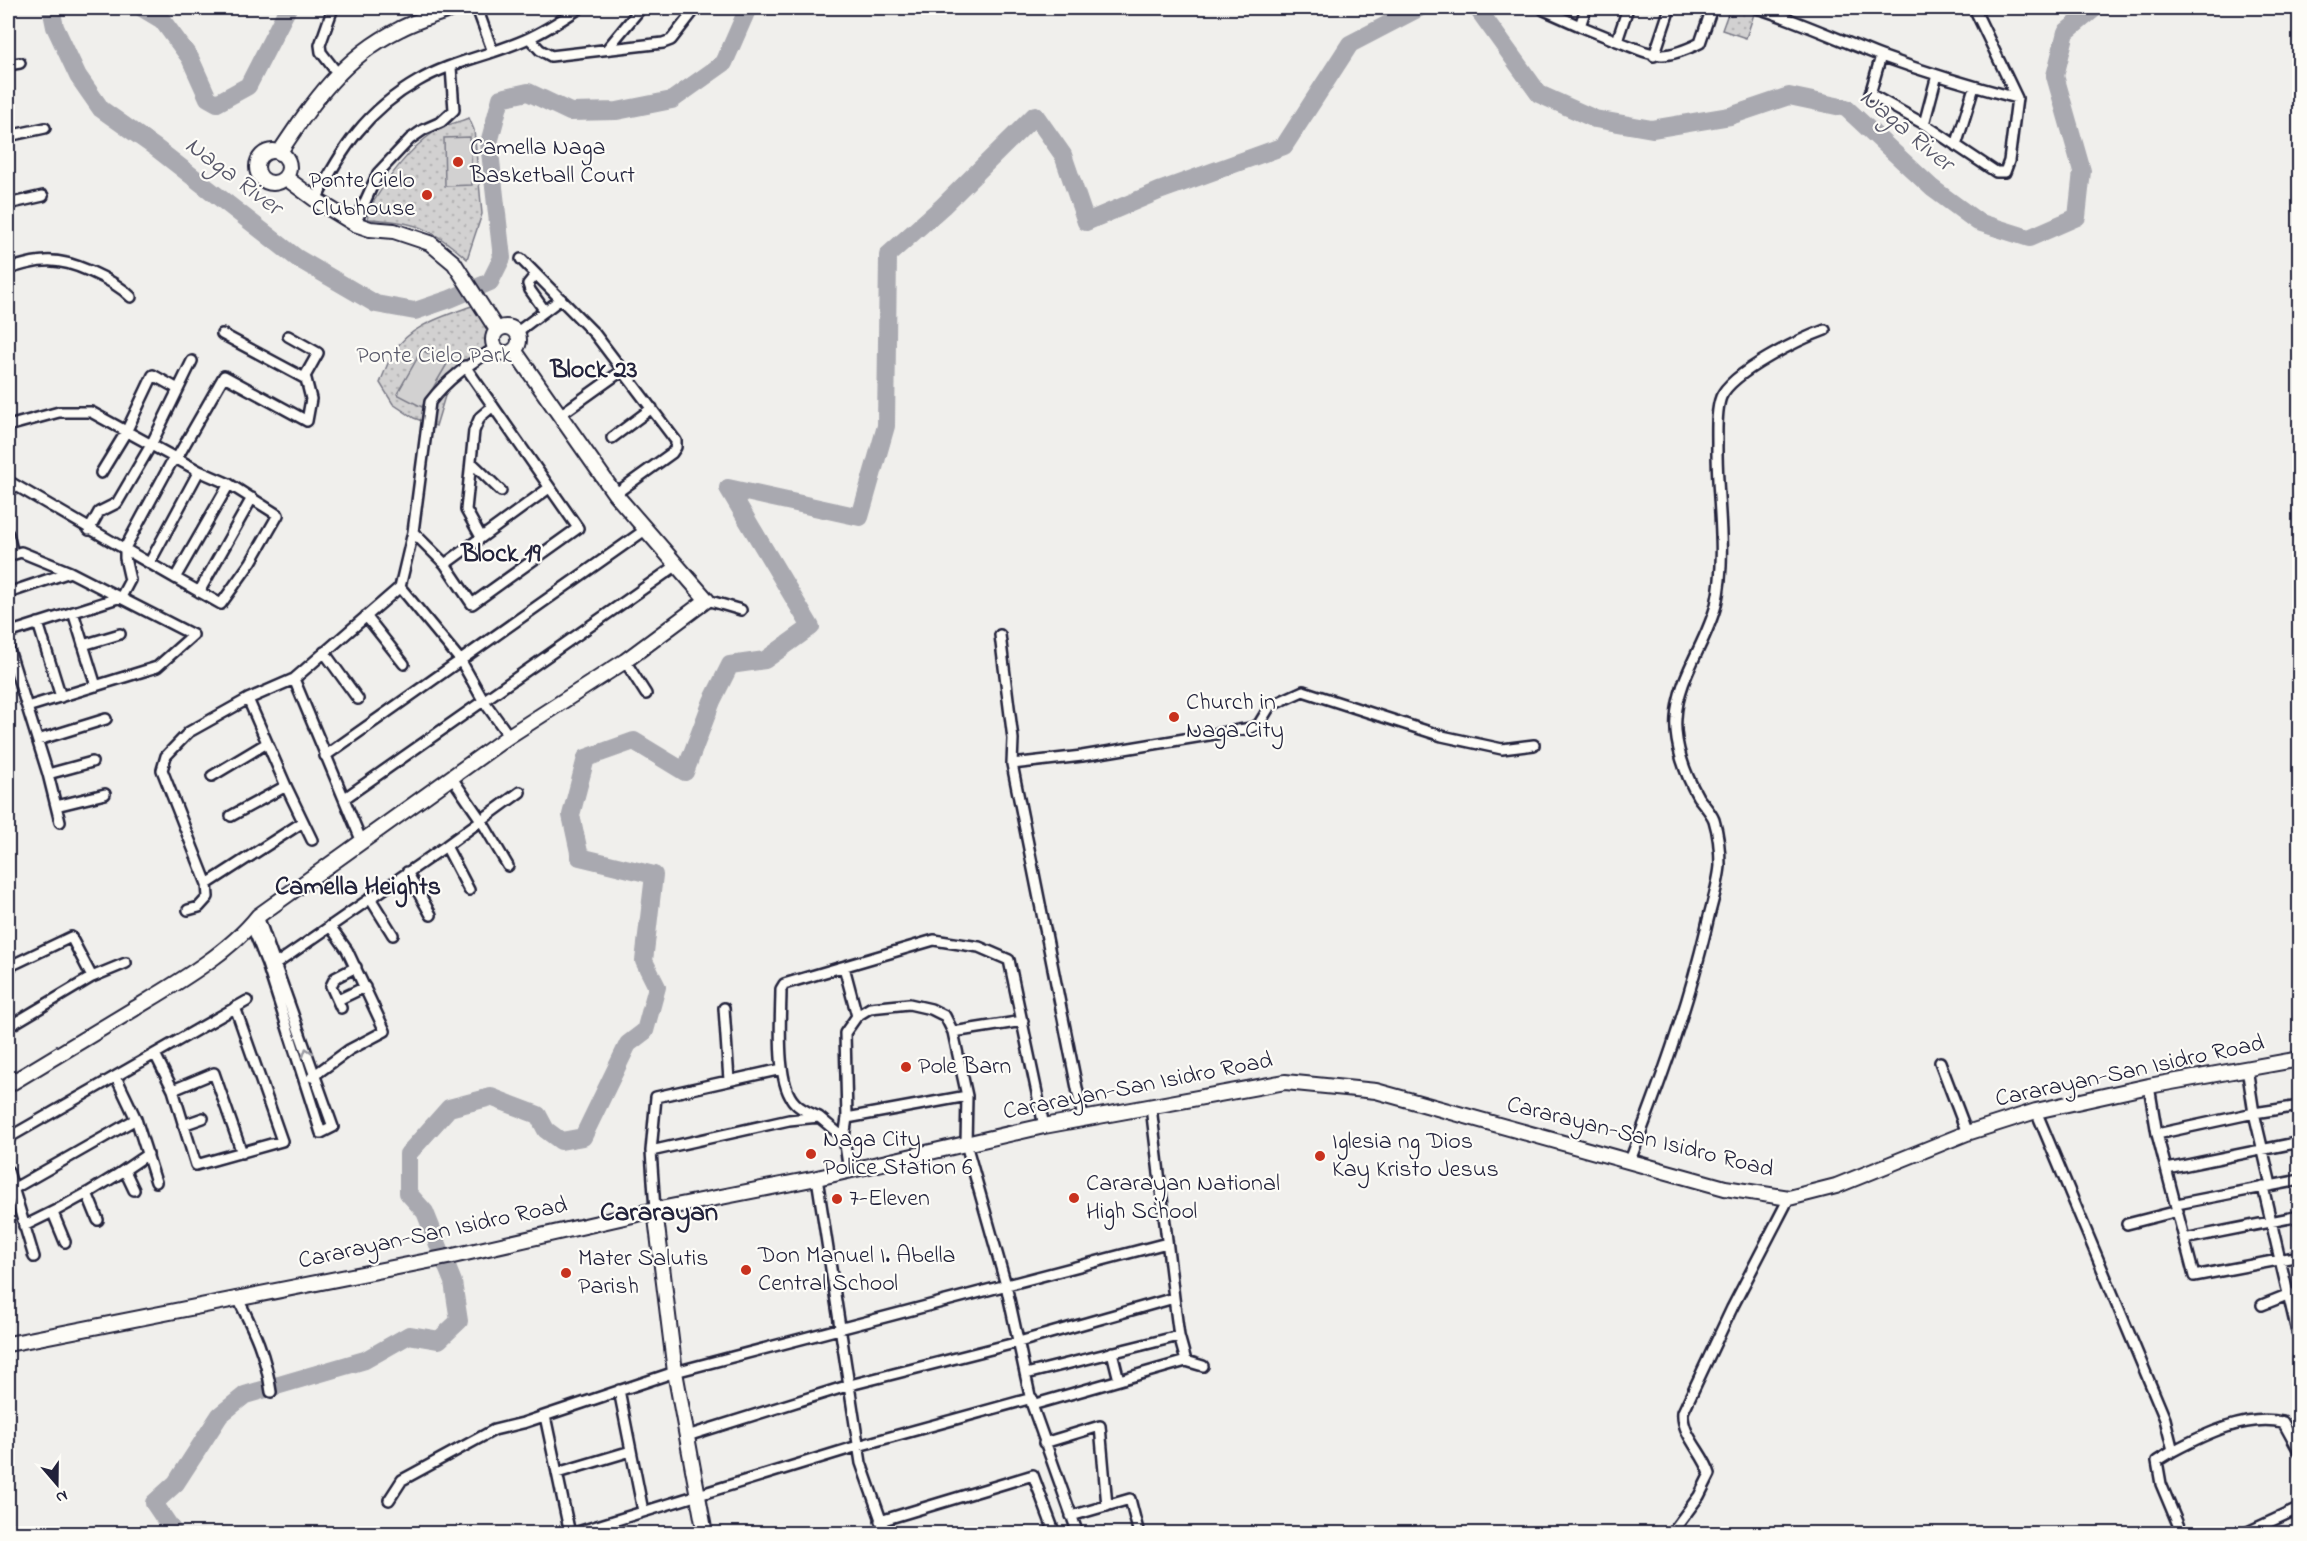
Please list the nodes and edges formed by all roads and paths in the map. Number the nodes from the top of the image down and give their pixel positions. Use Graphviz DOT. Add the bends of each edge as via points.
graph roads {
  1 [pos="333,8"];
  2 [pos="456,8"];
  3 [pos="477,8"];
  4 [pos="580,8"];
  5 [pos="641,8"];
  6 [pos="696,8"];
  7 [pos="1544,8"];
  8 [pos="1586,8"];
  9 [pos="1628,8"];
  10 [pos="1670,8"];
  11 [pos="1712,8"];
  12 [pos="1757,8"];
  13 [pos="1974,8"];
  14 [pos="1580,26"];
  15 [pos="529,38"];
  16 [pos="1617,41"];
  17 [pos="607,49"];
  18 [pos="493,52"];
  19 [pos="1654,56"];
  20 [pos="1881,56"];
  21 [pos="20,63"];
  22 [pos="8,65"];
  23 [pos="451,67"];
  24 [pos="338,74"];
  25 [pos="1937,75"];
  26 [pos="1974,87"];
  27 [pos="2017,98"];
  28 [pos="1924,124"];
  29 [pos="45,128"];
  30 [pos="8,136"];
  31 [pos="1956,146"];
  32 [pos="279,153"];
  33 [pos="286,178"];
  34 [pos="43,196"];
  35 [pos="316,200"];
  36 [pos="8,204"];
  37 [pos="355,224"];
  38 [pos="521,259"];
  39 [pos="8,269"];
  40 [pos="536,274"];
  41 [pos="131,297"];
  42 [pos="561,299"];
  43 [pos="544,311"];
  44 [pos="497,330"];
  45 [pos="1825,330"];
  46 [pos="517,332"];
  47 [pos="222,334"];
  48 [pos="288,336"];
  49 [pos="495,348"];
  50 [pos="514,351"];
  51 [pos="192,361"];
  52 [pos="465,366"];
  53 [pos="623,370"];
  54 [pos="304,378"];
  55 [pos="178,389"];
  56 [pos="493,406"];
  57 [pos="652,408"];
  58 [pos="560,415"];
  59 [pos="8,426"];
  60 [pos="126,432"];
  61 [pos="612,438"];
  62 [pos="151,446"];
  63 [pos="177,458"];
  64 [pos="472,463"];
  65 [pos="199,471"];
  66 [pos="101,473"];
  67 [pos="8,481"];
  68 [pos="229,484"];
  69 [pos="549,488"];
  70 [pos="501,491"];
  71 [pos="615,494"];
  72 [pos="252,498"];
  73 [pos="89,530"];
  74 [pos="645,530"];
  75 [pos="413,532"];
  76 [pos="8,534"];
  77 [pos="481,537"];
  78 [pos="125,548"];
  79 [pos="10,555"];
  80 [pos="150,562"];
  81 [pos="445,564"];
  82 [pos="677,565"];
  83 [pos="70,572"];
  84 [pos="175,578"];
  85 [pos="400,587"];
  86 [pos="199,592"];
  87 [pos="8,593"];
  88 [pos="121,597"];
  89 [pos="707,600"];
  90 [pos="741,610"];
  91 [pos="73,612"];
  92 [pos="366,616"];
  93 [pos="38,623"];
  94 [pos="8,633"];
  95 [pos="120,634"];
  96 [pos="1000,635"];
  97 [pos="82,645"];
  98 [pos="8,646"];
  99 [pos="324,652"];
  100 [pos="461,661"];
  101 [pos="626,661"];
  102 [pos="404,664"];
  103 [pos="294,679"];
  104 [pos="96,686"];
  105 [pos="646,694"];
  106 [pos="61,697"];
  107 [pos="248,699"];
  108 [pos="357,699"];
  109 [pos="483,700"];
  110 [pos="27,708"];
  111 [pos="106,719"];
  112 [pos="509,736"];
  113 [pos="38,740"];
  114 [pos="267,743"];
  115 [pos="1534,745"];
  116 [pos="326,756"];
  117 [pos="92,762"];
  118 [pos="1012,764"];
  119 [pos="48,774"];
  120 [pos="212,776"];
  121 [pos="452,778"];
  122 [pos="286,786"];
  123 [pos="520,792"];
  124 [pos="105,794"];
  125 [pos="345,798"];
  126 [pos="56,806"];
  127 [pos="231,816"];
  128 [pos="481,820"];
  129 [pos="60,822"];
  130 [pos="303,822"];
  131 [pos="312,840"];
  132 [pos="362,842"];
  133 [pos="446,846"];
  134 [pos="508,866"];
  135 [pos="407,872"];
  136 [pos="207,884"];
  137 [pos="469,890"];
  138 [pos="370,898"];
  139 [pos="188,910"];
  140 [pos="431,915"];
  141 [pos="255,920"];
  142 [pos="330,926"];
  143 [pos="393,935"];
  144 [pos="126,963"];
  145 [pos="271,964"];
  146 [pos="8,967"];
  147 [pos="844,967"];
  148 [pos="356,968"];
  149 [pos="92,977"];
  150 [pos="365,987"];
  151 [pos="247,1001"];
  152 [pos="235,1007"];
  153 [pos="724,1008"];
  154 [pos="857,1016"];
  155 [pos="1023,1021"];
  156 [pos="8,1027"];
  157 [pos="953,1032"];
  158 [pos="155,1054"];
  159 [pos="2300,1059"];
  160 [pos="1940,1062"];
  161 [pos="2247,1068"];
  162 [pos="782,1069"];
  163 [pos="316,1076"];
  164 [pos="116,1077"];
  165 [pos="304,1079"];
  166 [pos="729,1080"];
  167 [pos="8,1085"];
  168 [pos="2149,1086"];
  169 [pos="173,1090"];
  170 [pos="967,1096"];
  171 [pos="2300,1106"];
  172 [pos="1151,1107"];
  173 [pos="2036,1111"];
  174 [pos="2254,1113"];
  175 [pos="819,1117"];
  176 [pos="203,1118"];
  177 [pos="846,1118"];
  178 [pos="1083,1118"];
  179 [pos="136,1119"];
  180 [pos="183,1125"];
  181 [pos="1044,1126"];
  182 [pos="1967,1133"];
  183 [pos="2157,1134"];
  184 [pos="8,1138"];
  185 [pos="844,1138"];
  186 [pos="2300,1142"];
  187 [pos="966,1144"];
  188 [pos="2263,1149"];
  189 [pos="651,1151"];
  190 [pos="242,1153"];
  191 [pos="148,1154"];
  192 [pos="1629,1163"];
  193 [pos="2167,1169"];
  194 [pos="8,1171"];
  195 [pos="125,1171"];
  196 [pos="849,1171"];
  197 [pos="817,1178"];
  198 [pos="2300,1180"];
  199 [pos="156,1182"];
  200 [pos="2267,1186"];
  201 [pos="13,1189"];
  202 [pos="134,1190"];
  203 [pos="87,1193"];
  204 [pos="1789,1198"];
  205 [pos="2178,1207"];
  206 [pos="655,1210"];
  207 [pos="53,1213"];
  208 [pos="2300,1216"];
  209 [pos="98,1220"];
  210 [pos="2272,1220"];
  211 [pos="2127,1224"];
  212 [pos="24,1226"];
  213 [pos="2184,1239"];
  214 [pos="65,1242"];
  215 [pos="1167,1243"];
  216 [pos="2300,1256"];
  217 [pos="34,1257"];
  218 [pos="2280,1260"];
  219 [pos="1005,1285"];
  220 [pos="2300,1293"];
  221 [pos="2287,1295"];
  222 [pos="237,1297"];
  223 [pos="1174,1298"];
  224 [pos="2262,1305"];
  225 [pos="840,1328"];
  226 [pos="2300,1331"];
  227 [pos="1179,1336"];
  228 [pos="1019,1342"];
  229 [pos="8,1344"];
  230 [pos="1112,1352"];
  231 [pos="1186,1361"];
  232 [pos="1203,1366"];
  233 [pos="675,1372"];
  234 [pos="1026,1374"];
  235 [pos="1119,1380"];
  236 [pos="850,1385"];
  237 [pos="619,1390"];
  238 [pos="271,1392"];
  239 [pos="1032,1402"];
  240 [pos="545,1416"];
  241 [pos="687,1436"];
  242 [pos="1044,1443"];
  243 [pos="858,1446"];
  244 [pos="631,1450"];
  245 [pos="2173,1451"];
  246 [pos="2300,1453"];
  247 [pos="557,1473"];
  248 [pos="697,1495"];
  249 [pos="389,1500"];
  250 [pos="1107,1506"];
  251 [pos="2300,1508"];
  252 [pos="643,1511"];
  253 [pos="1071,1516"];
  254 [pos="880,1521"];
  255 [pos="570,1533"];
  256 [pos="705,1533"];
  257 [pos="886,1533"];
  258 [pos="1055,1533"];
  259 [pos="1078,1533"];
  260 [pos="1139,1533"];
  261 [pos="1671,1533"];
  262 [pos="2182,1533"];
  263 [pos="2243,1533"];
  1 -- 24 [label="street" via="320,45"];
  2 -- 24 [label="main road" via="400,28"];
  3 -- 18 [label="street"];
  4 -- 15 [label="street"];
  5 -- 17 [label="street"];
  6 -- 17 [label="street" via="671,40"];
  7 -- 14 [label="street"];
  8 -- 14 [label="street"];
  9 -- 16 [label="street"];
  10 -- 19 [label="street"];
  11 -- 19 [label="street" via="1700,43 1677,54"];
  12 -- 20 [label="street"];
  13 -- 27 [label="street"];
  14 -- 16 [label="street"];
  15 -- 17 [label="street" via="551,56"];
  15 -- 18 [label="street"];
  16 -- 19 [label="street"];
  18 -- 23 [label="street"];
  20 -- 25 [label="street"];
  20 -- 28 [label="street" via="1870,94"];
  21 -- 22 [label="street"];
  23 -- 35 [label="street" via="420,80 374,113 346,145"];
  23 -- 37 [label="street" via="453,110 441,122 410,139 378,173"];
  24 -- 32 [label="main road" via="316,97"];
  25 -- 26 [label="street"];
  25 -- 28 [label="street"];
  26 -- 27 [label="street"];
  26 -- 31 [label="street"];
  27 -- 31 [label="street" via="2005,172 1996,172"];
  28 -- 31 [label="street"];
  29 -- 30 [label="street"];
  32 -- 33 [label="main road" via="289,164"];
  32 -- 33 [label="main road" via="263,155 258,171 270,183"];
  33 -- 35 [label="main road"];
  34 -- 36 [label="street"];
  35 -- 37 [label="main road"];
  37 -- 44 [label="main road" via="430,243 460,272"];
  38 -- 40 [label="street"];
  39 -- 41 [label="street" via="58,262 108,279"];
  40 -- 42 [label="street"];
  40 -- 43 [label="street" via="528,284"];
  42 -- 43 [label="street"];
  42 -- 53 [label="street" via="596,334"];
  43 -- 46 [label="street"];
  44 -- 46 [label="main road" via="508,326"];
  44 -- 49 [label="main road"];
  45 -- 192 [label="street" via="1798,340 1737,378 1721,396 1716,482 1723,555 1716,605 1700,649 1685,675 1676,718 1682,765 1713,819 1720,866 1669,1061"];
  46 -- 50 [label="main road" via="519,340"];
  47 -- 54 [label="street"];
  48 -- 54 [label="street" via="318,352"];
  49 -- 50 [label="main road"];
  49 -- 52 [label="street"];
  50 -- 58 [label="main road"];
  51 -- 55 [label="street"];
  52 -- 56 [label="street"];
  52 -- 75 [label="street" via="443,384 430,402"];
  53 -- 57 [label="street"];
  53 -- 58 [label="street"];
  54 -- 63 [label="street" via="311,399 307,421 224,376"];
  55 -- 60 [label="street" via="153,375"];
  55 -- 62 [label="street"];
  56 -- 64 [label="street" via="480,417 474,431"];
  56 -- 69 [label="street"];
  57 -- 61 [label="street"];
  57 -- 71 [label="street" via="676,441 676,447"];
  58 -- 71 [label="main road"];
  59 -- 60 [label="street" via="72,411 91,412"];
  60 -- 62 [label="street"];
  60 -- 66 [label="street"];
  62 -- 63 [label="street"];
  62 -- 73 [label="street" via="117,503 99,512"];
  63 -- 65 [label="street"];
  63 -- 78 [label="street"];
  64 -- 70 [label="street"];
  64 -- 77 [label="street" via="466,510"];
  65 -- 68 [label="street"];
  65 -- 80 [label="street"];
  67 -- 73 [label="street"];
  68 -- 72 [label="street"];
  68 -- 84 [label="street"];
  69 -- 77 [label="street"];
  69 -- 81 [label="street" via="578,528 472,604"];
  71 -- 74 [label="main road"];
  72 -- 86 [label="street"];
  72 -- 86 [label="street" via="278,515 222,604"];
  73 -- 78 [label="street"];
  74 -- 82 [label="main road"];
  74 -- 100 [label="street"];
  75 -- 81 [label="street"];
  75 -- 85 [label="street"];
  76 -- 79 [label="street"];
  77 -- 81 [label="street"];
  78 -- 80 [label="street"];
  78 -- 88 [label="street" via="130,580"];
  79 -- 83 [label="street" via="21,552"];
  80 -- 84 [label="street"];
  82 -- 89 [label="main road"];
  82 -- 109 [label="street"];
  83 -- 87 [label="street"];
  83 -- 88 [label="street"];
  84 -- 86 [label="street"];
  85 -- 92 [label="street"];
  85 -- 100 [label="street"];
  88 -- 91 [label="street"];
  88 -- 104 [label="street" via="193,634 157,667"];
  89 -- 90 [label="street"];
  89 -- 101 [label="main road"];
  91 -- 93 [label="street"];
  91 -- 97 [label="street"];
  92 -- 99 [label="street"];
  92 -- 102 [label="street"];
  93 -- 94 [label="street"];
  93 -- 106 [label="street"];
  95 -- 97 [label="street"];
  96 -- 118 [label="street" via="1013,739"];
  97 -- 104 [label="street"];
  98 -- 110 [label="street"];
  99 -- 103 [label="street"];
  99 -- 108 [label="street"];
  100 -- 109 [label="street"];
  100 -- 116 [label="street"];
  101 -- 105 [label="street"];
  101 -- 112 [label="main road"];
  103 -- 107 [label="street"];
  103 -- 116 [label="street"];
  104 -- 106 [label="street"];
  106 -- 110 [label="street"];
  107 -- 114 [label="street"];
  107 -- 136 [label="street" via="189,732 166,756 162,770"];
  109 -- 112 [label="street"];
  109 -- 125 [label="street"];
  110 -- 113 [label="street"];
  111 -- 113 [label="street"];
  112 -- 121 [label="main road"];
  113 -- 119 [label="street"];
  114 -- 120 [label="street"];
  114 -- 122 [label="street"];
  115 -- 118 [label="street" via="1502,749 1442,736 1303,691 1270,706 1259,724 1251,728"];
  116 -- 125 [label="street"];
  117 -- 119 [label="street"];
  118 -- 178 [label="street"];
  119 -- 126 [label="street"];
  121 -- 128 [label="street"];
  121 -- 132 [label="main road"];
  122 -- 127 [label="street"];
  122 -- 130 [label="street"];
  123 -- 128 [label="street"];
  124 -- 126 [label="street"];
  125 -- 132 [label="street"];
  126 -- 129 [label="street"];
  128 -- 133 [label="street"];
  128 -- 134 [label="street"];
  130 -- 131 [label="street"];
  130 -- 136 [label="street"];
  132 -- 141 [label="main road"];
  133 -- 135 [label="street"];
  133 -- 137 [label="street"];
  135 -- 138 [label="street"];
  135 -- 140 [label="street"];
  136 -- 139 [label="street" via="208,897 199,907"];
  138 -- 142 [label="street"];
  138 -- 143 [label="street"];
  141 -- 145 [label="street"];
  141 -- 167 [label="main road" via="180,981"];
  142 -- 145 [label="street"];
  142 -- 148 [label="street"];
  144 -- 149 [label="street"];
  163 -- 145 [label="street, one-way"];
  145 -- 165 [label="street"];
  146 -- 149 [label="street" via="71,937"];
  147 -- 154 [label="street"];
  147 -- 155 [label="street" via="934,940 979,947 1009,960"];
  147 -- 162 [label="street" via="784,984"];
  148 -- 150 [label="street"];
  148 -- 150 [label="street" via="335,978 331,986 340,1004"];
  149 -- 156 [label="street"];
  150 -- 163 [label="street" via="385,1030 349,1050"];
  151 -- 152 [label="street"];
  152 -- 158 [label="street"];
  152 -- 190 [label="street" via="282,1141"];
  153 -- 166 [label="street"];
  154 -- 157 [label="street" via="870,1008 909,1004 945,1016"];
  154 -- 177 [label="street" via="845,1033"];
  155 -- 157 [label="street"];
  155 -- 181 [label="street"];
  157 -- 170 [label="street"];
  158 -- 164 [label="street"];
  158 -- 169 [label="street"];
  159 -- 161 [label="main road, Cararayan-San Isidro Road"];
  160 -- 182 [label="street"];
  161 -- 168 [label="main road, Cararayan-San Isidro Road"];
  161 -- 174 [label="street"];
  162 -- 166 [label="street"];
  162 -- 175 [label="street" via="787,1092 794,1102"];
  163 -- 165 [label="street"];
  163 -- 165 [label="street" via="333,1127 321,1133"];
  164 -- 179 [label="street"];
  164 -- 184 [label="street"];
  166 -- 189 [label="street" via="656,1097"];
  168 -- 173 [label="main road, Cararayan-San Isidro Road"];
  168 -- 183 [label="street"];
  169 -- 180 [label="street"];
  169 -- 190 [label="street" via="214,1073"];
  170 -- 177 [label="street"];
  170 -- 187 [label="street"];
  171 -- 174 [label="street"];
  172 -- 178 [label="main road, Cararayan-San Isidro Road"];
  172 -- 192 [label="main road, Cararayan-San Isidro Road" via="1285,1082 1376,1091"];
  172 -- 215 [label="street"];
  173 -- 182 [label="main road, Cararayan-San Isidro Road"];
  173 -- 245 [label="street" via="2165,1419"];
  174 -- 183 [label="street"];
  174 -- 188 [label="street"];
  175 -- 185 [label="street"];
  175 -- 189 [label="street" via="789,1120"];
  176 -- 180 [label="street"];
  177 -- 185 [label="street"];
  178 -- 181 [label="main road, Cararayan-San Isidro Road"];
  179 -- 191 [label="street"];
  179 -- 201 [label="street"];
  180 -- 190 [label="street" via="196,1165"];
  181 -- 187 [label="main road, Cararayan-San Isidro Road"];
  182 -- 204 [label="main road, Cararayan-San Isidro Road" via="1836,1186"];
  183 -- 193 [label="street"];
  185 -- 196 [label="street"];
  186 -- 188 [label="street"];
  187 -- 196 [label="main road, Cararayan-San Isidro Road"];
  187 -- 219 [label="street"];
  188 -- 193 [label="street"];
  188 -- 200 [label="street"];
  189 -- 206 [label="street"];
  191 -- 195 [label="street"];
  191 -- 199 [label="street"];
  192 -- 204 [label="main road, Cararayan-San Isidro Road" via="1725,1188"];
  193 -- 205 [label="street"];
  194 -- 201 [label="street"];
  195 -- 202 [label="street"];
  195 -- 203 [label="street"];
  196 -- 197 [label="main road, Cararayan-San Isidro Road"];
  197 -- 206 [label="main road, Cararayan-San Isidro Road"];
  197 -- 225 [label="street"];
  198 -- 200 [label="street"];
  200 -- 205 [label="street"];
  200 -- 210 [label="street"];
  201 -- 212 [label="street"];
  203 -- 207 [label="street"];
  203 -- 209 [label="street"];
  204 -- 261 [label="street" via="1683,1412 1682,1422 1710,1474"];
  205 -- 211 [label="street"];
  205 -- 213 [label="street"];
  206 -- 222 [label="main road, Cararayan-San Isidro Road" via="434,1260"];
  206 -- 233 [label="main road"];
  207 -- 212 [label="street"];
  207 -- 214 [label="street"];
  208 -- 210 [label="street"];
  210 -- 213 [label="street"];
  210 -- 218 [label="street"];
  212 -- 217 [label="street"];
  213 -- 218 [label="street" via="2194,1276"];
  215 -- 219 [label="street"];
  215 -- 223 [label="street"];
  216 -- 218 [label="street"];
  218 -- 221 [label="street"];
  219 -- 225 [label="street"];
  219 -- 228 [label="street"];
  220 -- 221 [label="street"];
  221 -- 224 [label="street"];
  221 -- 226 [label="street" via="2297,1332"];
  222 -- 229 [label="main road, Cararayan-San Isidro Road"];
  222 -- 238 [label="street" via="259,1341"];
  223 -- 227 [label="street"];
  223 -- 228 [label="street"];
  225 -- 233 [label="street"];
  225 -- 236 [label="street"];
  227 -- 230 [label="street"];
  227 -- 231 [label="street"];
  228 -- 234 [label="street"];
  228 -- 236 [label="street"];
  230 -- 234 [label="street"];
  230 -- 235 [label="street"];
  231 -- 232 [label="street"];
  231 -- 235 [label="street"];
  233 -- 237 [label="street"];
  233 -- 241 [label="main road"];
  234 -- 239 [label="street"];
  235 -- 239 [label="street"];
  236 -- 241 [label="street"];
  236 -- 243 [label="street"];
  237 -- 240 [label="street"];
  237 -- 244 [label="street"];
  239 -- 242 [label="street"];
  239 -- 243 [label="street"];
  240 -- 247 [label="street"];
  240 -- 249 [label="street" via="494,1430 466,1444 402,1480"];
  241 -- 248 [label="main road"];
  242 -- 250 [label="street" via="1100,1426"];
  242 -- 253 [label="street"];
  243 -- 248 [label="street"];
  243 -- 254 [label="street"];
  244 -- 247 [label="street"];
  244 -- 252 [label="street"];
  245 -- 246 [label="street" via="2206,1434 2266,1418 2283,1422"];
  245 -- 262 [label="street" via="2157,1461 2161,1484"];
  247 -- 255 [label="street"];
  248 -- 252 [label="street"];
  248 -- 256 [label="main road"];
  250 -- 253 [label="street"];
  250 -- 260 [label="street" via="1130,1500"];
  251 -- 263 [label="street"];
  252 -- 255 [label="street"];
  253 -- 259 [label="street"];
  254 -- 257 [label="street"];
  254 -- 258 [label="street" via="1033,1475"];
}
